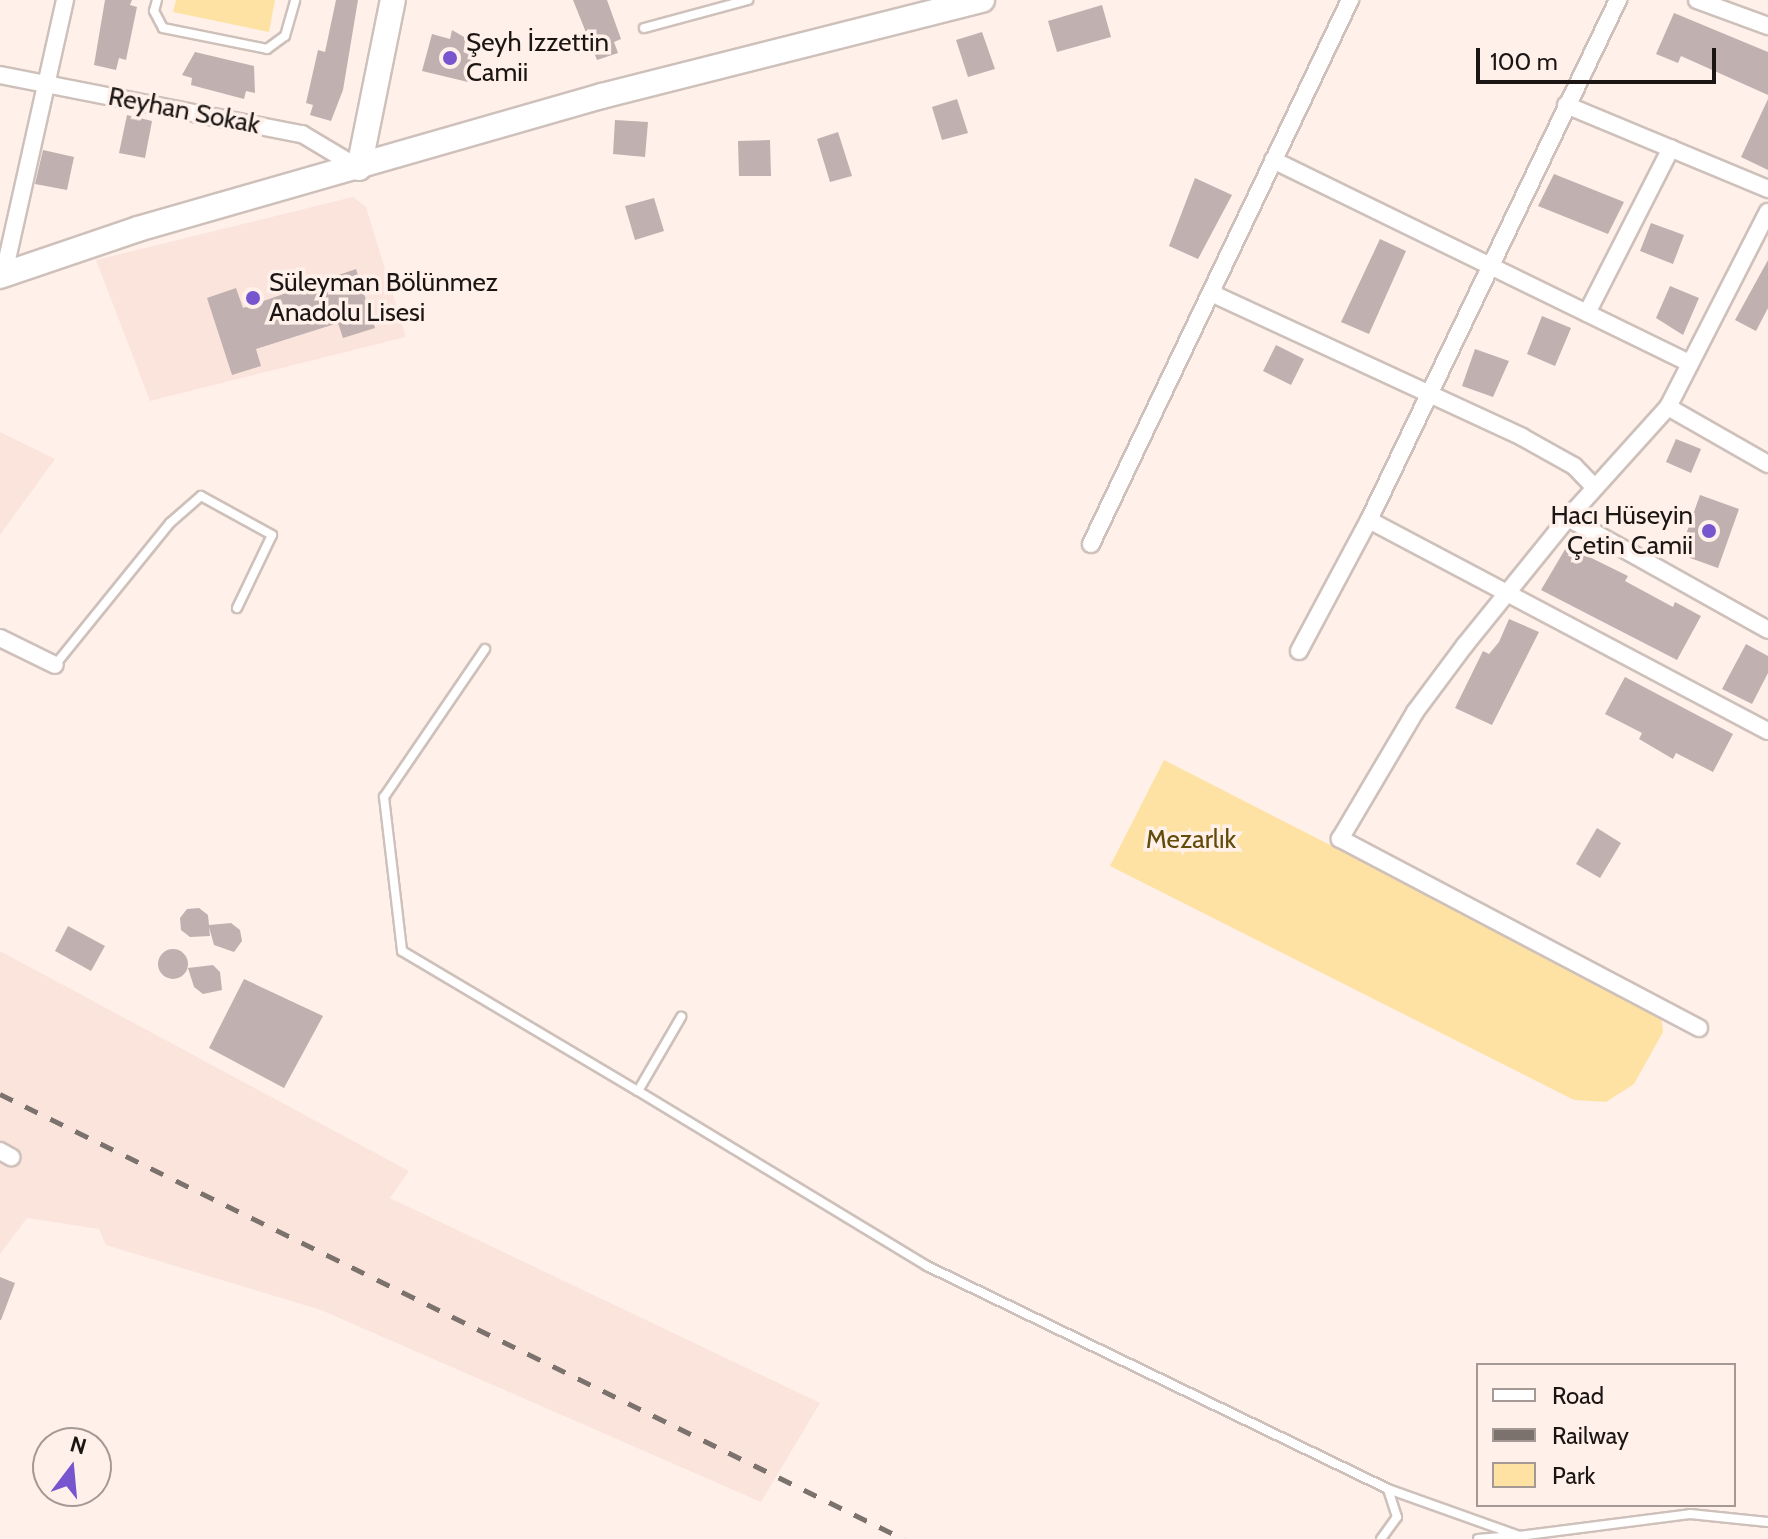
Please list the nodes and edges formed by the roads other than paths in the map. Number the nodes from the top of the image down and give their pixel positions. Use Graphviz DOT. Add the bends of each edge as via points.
graph roads {
  1 [pos="65,0"];
  2 [pos="157,0"];
  3 [pos="295,0"];
  4 [pos="393,0"];
  5 [pos="748,0"];
  6 [pos="979,0"];
  7 [pos="1350,0"];
  8 [pos="1618,0"];
  9 [pos="1697,0"];
  10 [pos="1768,26"];
  11 [pos="644,28"];
  12 [pos="0,75"];
  13 [pos="46,83"];
  14 [pos="1566,105"];
  15 [pos="1671,148"];
  16 [pos="1273,160"];
  17 [pos="359,168"];
  18 [pos="1768,189"];
  19 [pos="1768,212"];
  20 [pos="1490,265"];
  21 [pos="2,275"];
  22 [pos="1211,293"];
  23 [pos="1587,313"];
  24 [pos="1690,363"];
  25 [pos="1431,394"];
  26 [pos="1668,407"];
  27 [pos="1768,464"];
  28 [pos="1594,487"];
  29 [pos="1568,518"];
  30 [pos="1369,520"];
  31 [pos="1091,544"];
  32 [pos="1507,592"];
  33 [pos="237,608"];
  34 [pos="1768,630"];
  35 [pos="0,638"];
  36 [pos="485,649"];
  37 [pos="1299,651"];
  38 [pos="55,665"];
  39 [pos="1768,731"];
  40 [pos="681,1017"];
  41 [pos="1699,1028"];
  42 [pos="638,1091"];
  43 [pos="1388,1489"];
  44 [pos="1768,1522"];
  45 [pos="1519,1536"];
  46 [pos="1381,1539"];
  47 [pos="1478,1539"];
  1 -- 13 [label="street"];
  2 -- 3 [label="lane" via="154,11 163,28 267,49 285,36"];
  4 -- 17 [label="street"];
  5 -- 11 [label="lane"];
  6 -- 17 [label="street" via="602,96"];
  7 -- 16 [label="street"];
  8 -- 14 [label="street"];
  9 -- 10 [label="street"];
  12 -- 13 [label="street, Reyhan Sokak"];
  13 -- 17 [label="street, Reyhan Sokak" via="302,134"];
  13 -- 21 [label="street"];
  14 -- 15 [label="street"];
  14 -- 20 [label="street"];
  15 -- 18 [label="street"];
  15 -- 23 [label="street"];
  16 -- 20 [label="street"];
  16 -- 22 [label="street"];
  17 -- 21 [label="street"];
  19 -- 24 [label="street"];
  20 -- 23 [label="street"];
  20 -- 25 [label="street"];
  22 -- 25 [label="street"];
  22 -- 31 [label="street"];
  23 -- 24 [label="street"];
  24 -- 26 [label="street"];
  25 -- 28 [label="street" via="1574,466"];
  25 -- 30 [label="street"];
  26 -- 27 [label="street"];
  26 -- 28 [label="street"];
  28 -- 29 [label="street"];
  29 -- 32 [label="street"];
  29 -- 34 [label="street"];
  30 -- 32 [label="street"];
  30 -- 37 [label="street"];
  32 -- 39 [label="street"];
  32 -- 41 [label="street" via="1415,712 1340,839"];
  33 -- 38 [label="lane" via="272,535 201,496 170,523"];
  35 -- 38 [label="street"];
  36 -- 42 [label="lane" via="384,797 402,951"];
  40 -- 42 [label="lane"];
  42 -- 43 [label="lane" via="927,1266"];
  43 -- 45 [label="lane"];
  43 -- 46 [label="lane" via="1397,1517"];
  44 -- 45 [label="lane" via="1690,1514"];
  45 -- 47 [label="lane"];
}
